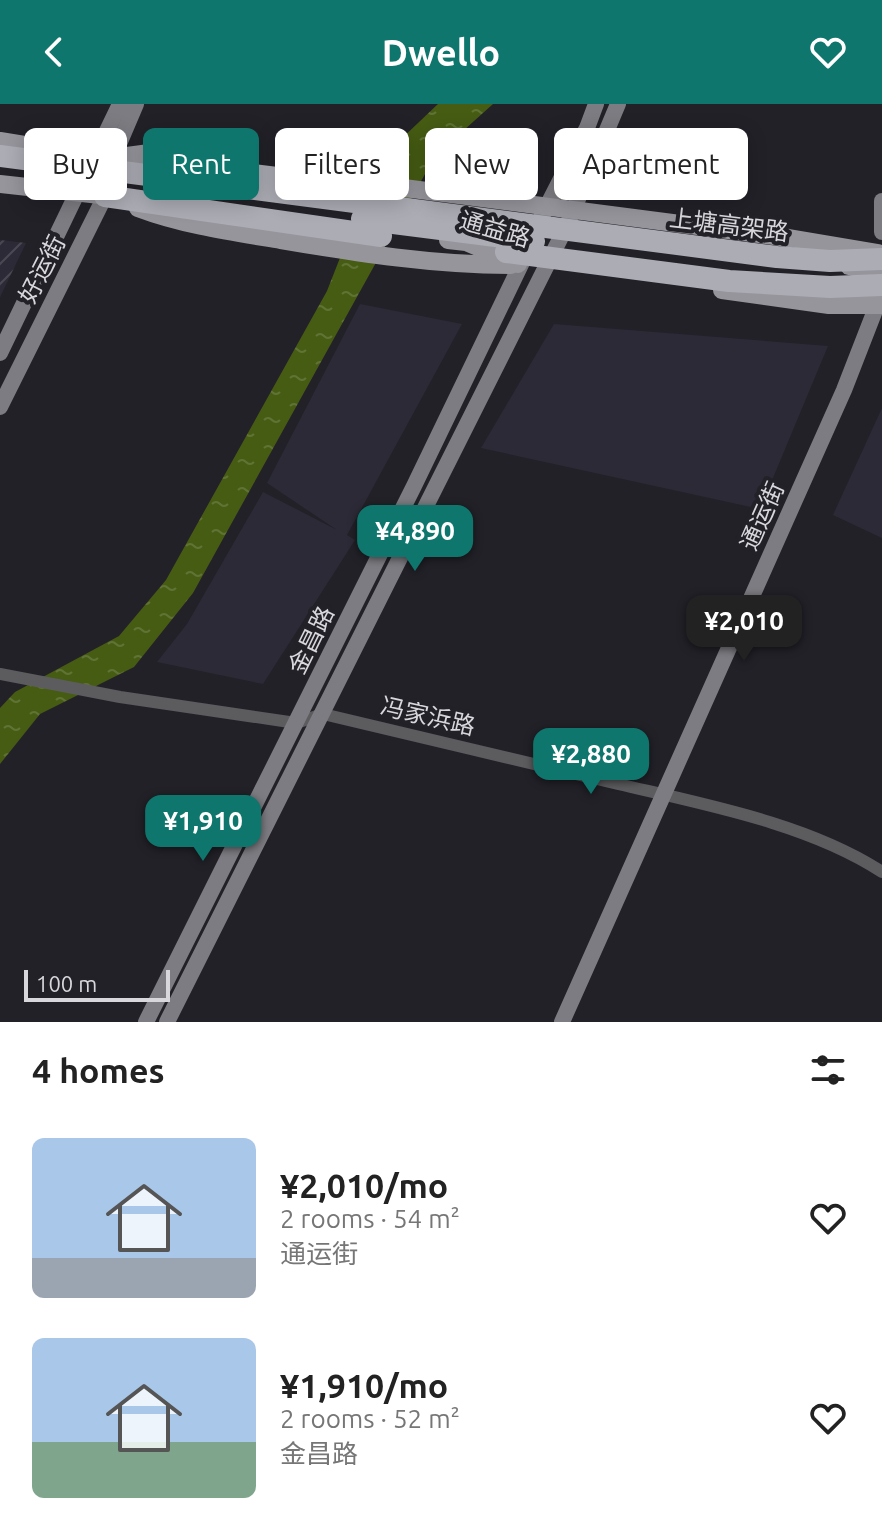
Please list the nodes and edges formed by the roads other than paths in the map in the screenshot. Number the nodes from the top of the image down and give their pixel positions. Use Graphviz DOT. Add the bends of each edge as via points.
graph roads {
  1 [pos="120,104"];
  2 [pos="136,104"];
  3 [pos="596,104"];
  4 [pos="618,104"];
  5 [pos="113,128"];
  6 [pos="122,128"];
  7 [pos="0,141"];
  8 [pos="24,144"];
  9 [pos="127,154"];
  10 [pos="0,156"];
  11 [pos="127,159"];
  12 [pos="0,169"];
  13 [pos="0,184"];
  14 [pos="24,187"];
  15 [pos="127,197"];
  16 [pos="127,199"];
  17 [pos="73,200"];
  18 [pos="103,200"];
  19 [pos="115,200"];
  20 [pos="882,201"];
  21 [pos="543,213"];
  22 [pos="570,218"];
  23 [pos="882,232"];
  24 [pos="882,251"];
  25 [pos="882,259"];
  26 [pos="521,265"];
  27 [pos="546,265"];
  28 [pos="882,273"];
  29 [pos="881,296"];
  30 [pos="0,353"];
  31 [pos="0,407"];
  32 [pos="0,674"];
  33 [pos="323,714"];
  34 [pos="296,723"];
  35 [pos="662,794"];
  36 [pos="882,872"];
  37 [pos="146,1022"];
  38 [pos="167,1022"];
  39 [pos="562,1022"];
  1 -- 5 [label="main road, 好运街"];
  2 -- 6 [label="main road, 好运街"];
  3 -- 21 [label="main road, 金昌路"];
  4 -- 22 [label="main road, 金昌路"];
  7 -- 8 [label="main road"];
  9 -- 21 [label="main road" via="157,152 362,189"];
  10 -- 25 [label="highway, 上塘高架路" via="777,257"];
  11 -- 24 [label="highway" via="788,244"];
  12 -- 28 [label="highway, 上塘高架路" via="490,236 818,273"];
  13 -- 14 [label="main road, 通益路"];
  15 -- 26 [label="main road, 通益路" via="466,242"];
  16 -- 29 [label="highway" via="729,281"];
  17 -- 30 [label="main road, 好运街"];
  18 -- 31 [label="main road, 好运街"];
  19 -- 26 [label="main road" via="149,213 330,248"];
  20 -- 23 [label="main road"];
  21 -- 22 [label="main road"];
  21 -- 26 [label="main road, 金昌路"];
  22 -- 24 [label="main road"];
  22 -- 27 [label="main road, 金昌路"];
  22 -- 28 [label="main road, 通益路"];
  26 -- 27 [label="main road, 通益路"];
  26 -- 34 [label="main road, 金昌路"];
  27 -- 29 [label="main road, 通益路" via="829,305"];
  27 -- 33 [label="main road, 金昌路"];
  29 -- 35 [label="main road, 通运街"];
  32 -- 34 [label="street"];
  33 -- 34 [label="street"];
  33 -- 35 [label="street, 冯家浜路"];
  33 -- 38 [label="main road, 金昌路"];
  34 -- 37 [label="main road, 金昌路"];
  35 -- 36 [label="street, 冯家浜路" via="820,840"];
  35 -- 39 [label="main road, 通运街"];
}
